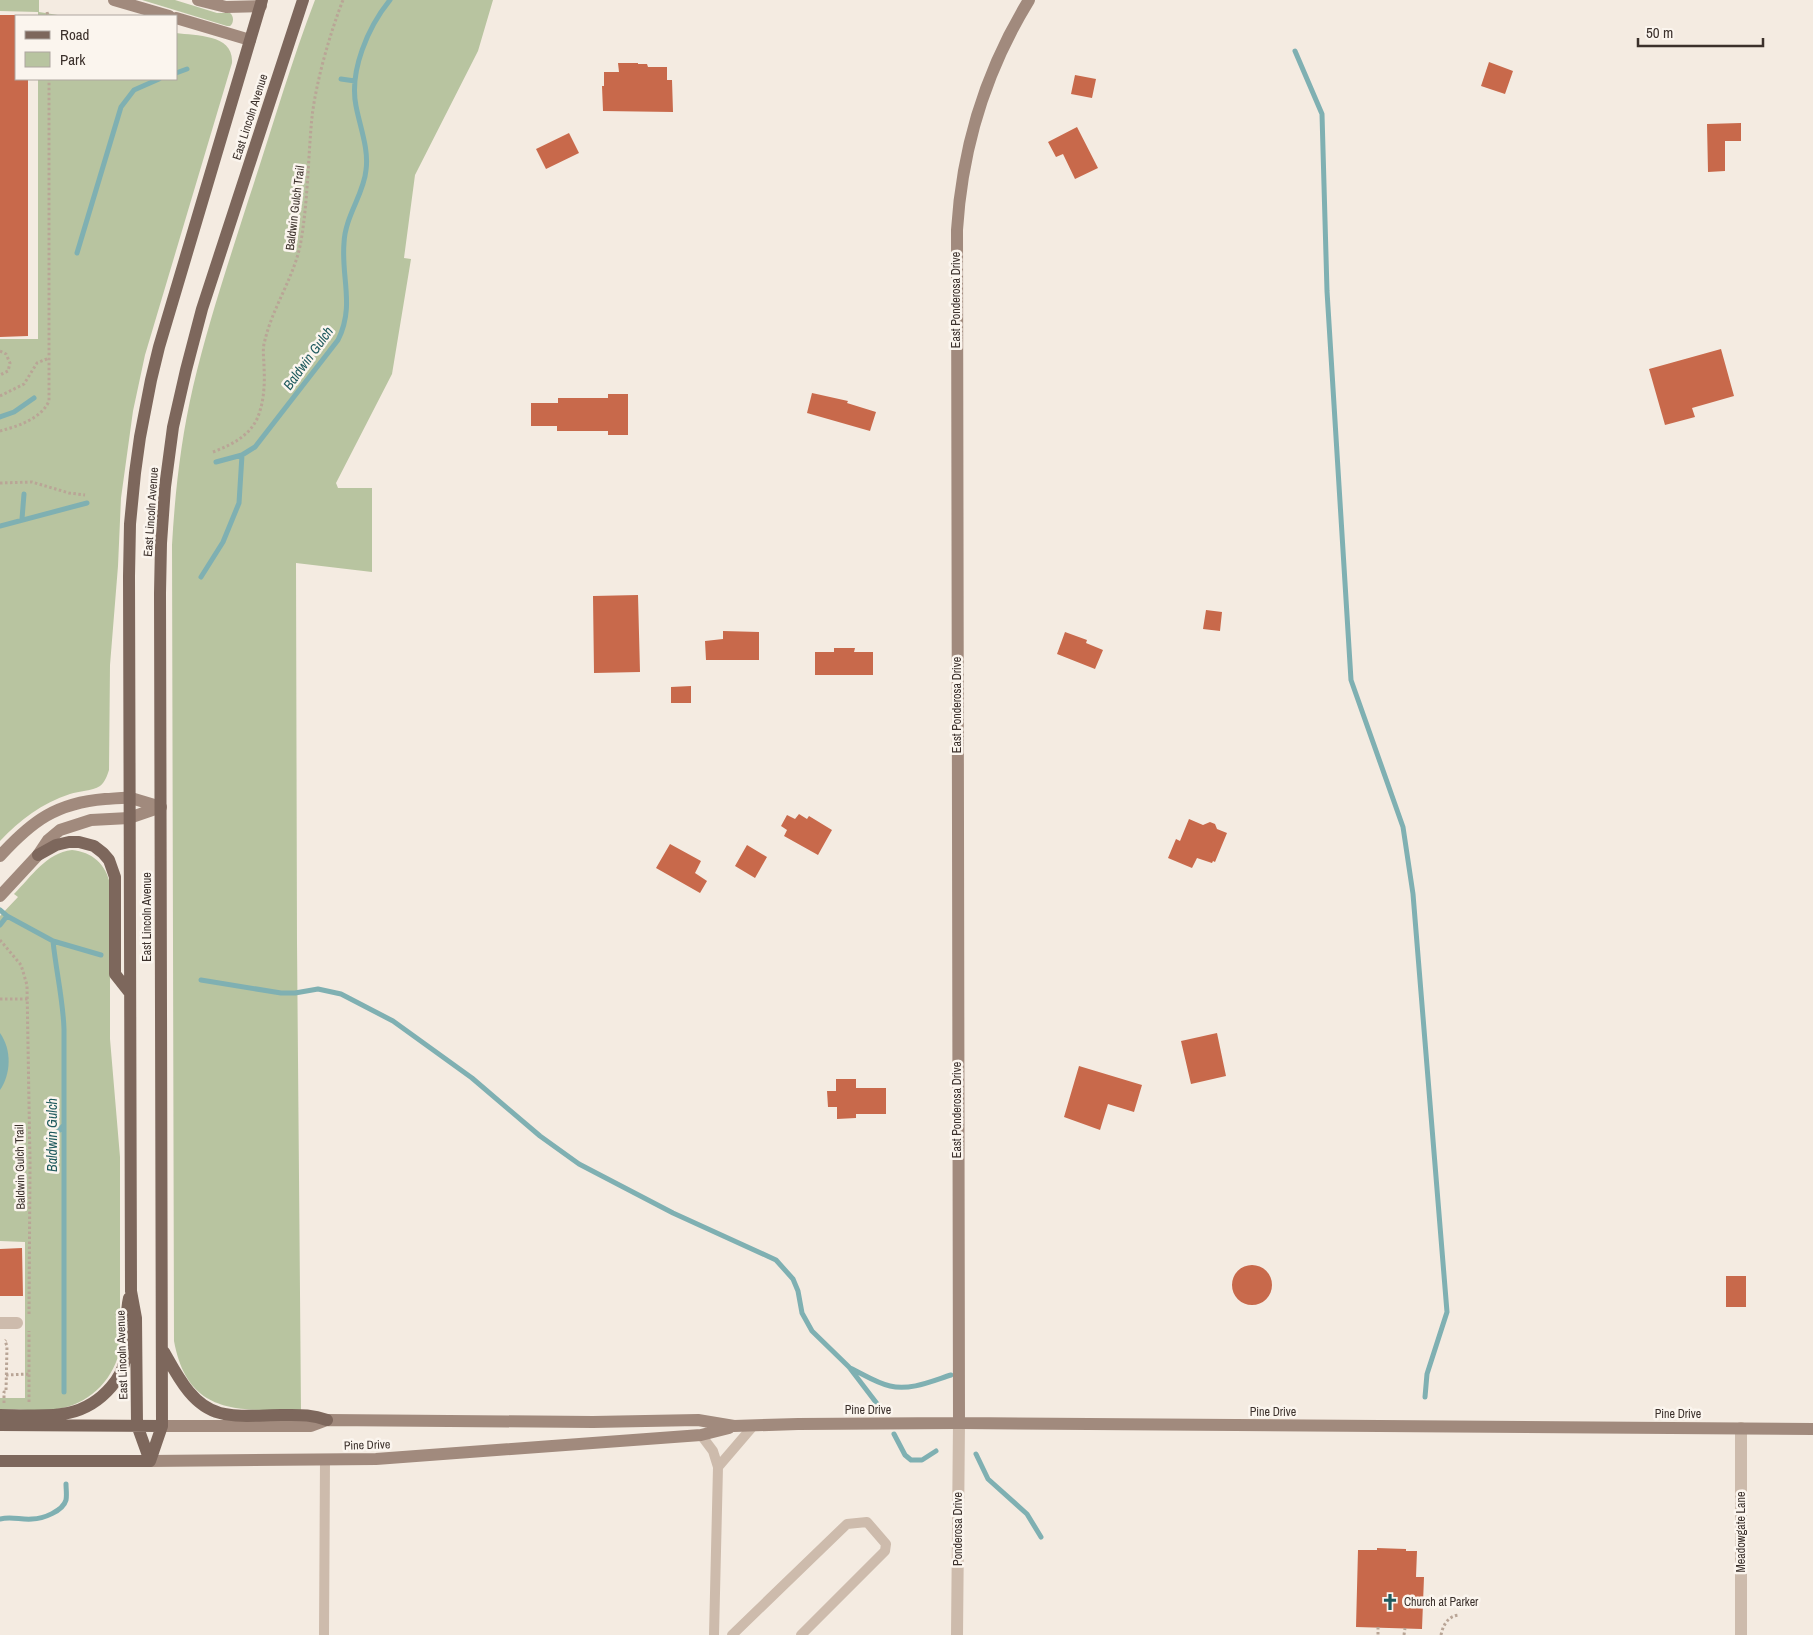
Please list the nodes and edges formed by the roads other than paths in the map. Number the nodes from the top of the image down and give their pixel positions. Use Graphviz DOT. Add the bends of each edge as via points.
graph roads {
  1 [pos="114,0"];
  2 [pos="198,0"];
  3 [pos="303,0"];
  4 [pos="1029,0"];
  5 [pos="261,3"];
  6 [pos="166,15"];
  7 [pos="178,19"];
  8 [pos="250,40"];
  9 [pos="130,798"];
  10 [pos="161,807"];
  11 [pos="129,818"];
  12 [pos="38,855"];
  13 [pos="0,856"];
  14 [pos="4,892"];
  15 [pos="130,992"];
  16 [pos="131,1291"];
  17 [pos="0,1323"];
  18 [pos="23,1324"];
  19 [pos="163,1350"];
  20 [pos="0,1415"];
  21 [pos="327,1420"];
  22 [pos="959,1423"];
  23 [pos="0,1425"];
  24 [pos="138,1425"];
  25 [pos="754,1425"];
  26 [pos="162,1426"];
  27 [pos="734,1426"];
  28 [pos="1741,1428"];
  29 [pos="1813,1429"];
  30 [pos="701,1435"];
  31 [pos="325,1460"];
  32 [pos="0,1461"];
  33 [pos="150,1461"];
  34 [pos="718,1467"];
  35 [pos="324,1635"];
  36 [pos="714,1635"];
  37 [pos="732,1635"];
  38 [pos="801,1635"];
  39 [pos="957,1635"];
  40 [pos="1741,1635"];
  1 -- 6 [label="main road"];
  2 -- 5 [label="main road" via="231,7"];
  3 -- 10 [label="main road, East Lincoln Avenue" via="202,309 174,426 161,543"];
  4 -- 22 [label="main road, East Ponderosa Drive" via="997,59 976,115 964,167 957,230"];
  5 -- 8 [label="main road, East Lincoln Avenue"];
  7 -- 8 [label="main road"];
  8 -- 9 [label="main road, East Lincoln Avenue" via="159,348 140,437 131,507 129,576"];
  9 -- 10 [label="main road"];
  9 -- 11 [label="main road, East Lincoln Avenue"];
  9 -- 13 [label="main road" via="82,802 57,809 27,828"];
  10 -- 11 [label="main road"];
  10 -- 19 [label="main road, East Lincoln Avenue"];
  11 -- 12 [label="main road" via="91,820 65,827 48,840"];
  11 -- 15 [label="main road, East Lincoln Avenue"];
  12 -- 14 [label="main road"];
  12 -- 15 [label="main road" via="56,845 79,842 94,846 109,860 115,877 115,974"];
  15 -- 16 [label="main road, East Lincoln Avenue"];
  16 -- 20 [label="main road" via="124,1367 100,1398 71,1414"];
  16 -- 24 [label="main road, East Lincoln Avenue" via="136,1318"];
  17 -- 18 [label="street"];
  19 -- 21 [label="main road" via="184,1386 214,1411 236,1415 312,1415"];
  19 -- 26 [label="main road, East Lincoln Avenue"];
  21 -- 26 [label="main road, Pine Drive" via="312,1426"];
  21 -- 27 [label="main road, Pine Drive" via="698,1420"];
  22 -- 25 [label="main road, Pine Drive"];
  22 -- 28 [label="main road, Pine Drive"];
  22 -- 39 [label="street, Ponderosa Drive"];
  23 -- 24 [label="main road, Pine Drive"];
  24 -- 26 [label="main road, Pine Drive"];
  24 -- 33 [label="main road, East Lincoln Avenue"];
  25 -- 27 [label="main road, Pine Drive"];
  25 -- 34 [label="lane"];
  26 -- 33 [label="main road"];
  27 -- 30 [label="main road, Pine Drive"];
  28 -- 29 [label="main road, Pine Drive"];
  28 -- 40 [label="street, Meadowgate Lane"];
  30 -- 31 [label="main road, Pine Drive" via="440,1455"];
  30 -- 34 [label="lane" via="713,1451"];
  31 -- 33 [label="main road, Pine Drive"];
  31 -- 35 [label="lane"];
  32 -- 33 [label="main road, Pine Drive"];
  34 -- 36 [label="lane"];
  37 -- 38 [label="lane" via="847,1524 867,1522 886,1544 885,1551"];
}
